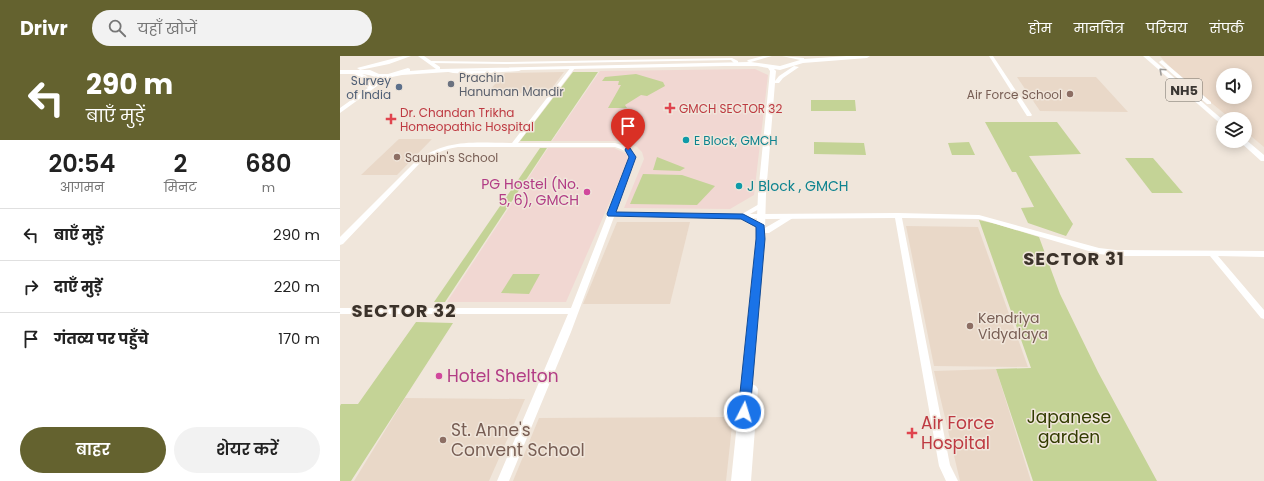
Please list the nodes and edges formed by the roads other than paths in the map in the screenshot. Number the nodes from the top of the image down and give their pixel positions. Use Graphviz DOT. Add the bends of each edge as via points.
graph roads {
  1 [pos="408,56"];
  2 [pos="414,56"];
  3 [pos="421,56"];
  4 [pos="757,56"];
  5 [pos="786,56"];
  6 [pos="804,56"];
  7 [pos="848,56"];
  8 [pos="867,56"];
  9 [pos="991,56"];
  10 [pos="1146,56"];
  11 [pos="1155,56"];
  12 [pos="766,57"];
  13 [pos="820,58"];
  14 [pos="812,61"];
  15 [pos="431,62"];
  16 [pos="395,63"];
  17 [pos="735,63"];
  18 [pos="743,63"];
  19 [pos="408,64"];
  20 [pos="790,64"];
  21 [pos="384,66"];
  22 [pos="766,66"];
  23 [pos="359,68"];
  24 [pos="438,68"];
  25 [pos="573,68"];
  26 [pos="782,68"];
  27 [pos="340,69"];
  28 [pos="446,70"];
  29 [pos="428,71"];
  30 [pos="340,72"];
  31 [pos="351,72"];
  32 [pos="403,73"];
  33 [pos="376,75"];
  34 [pos="773,75"];
  35 [pos="390,76"];
  36 [pos="777,82"];
  37 [pos="370,86"];
  38 [pos="340,107"];
  39 [pos="340,111"];
  40 [pos="1218,112"];
  41 [pos="1029,115"];
  42 [pos="1216,118"];
  43 [pos="1252,142"];
  44 [pos="514,145"];
  45 [pos="1251,148"];
  46 [pos="1264,153"];
  47 [pos="1264,159"];
  48 [pos="761,205"];
  49 [pos="611,214"];
  50 [pos="744,215"];
  51 [pos="898,215"];
  52 [pos="792,216"];
  53 [pos="764,220"];
  54 [pos="340,242"];
  55 [pos="1212,254"];
  56 [pos="1264,254"];
  57 [pos="340,311"];
  58 [pos="573,311"];
  59 [pos="1264,316"];
  60 [pos="503,481"];
  61 [pos="737,481"];
  62 [pos="745,481"];
  63 [pos="952,481"];
  1 -- 16 [label="main road"];
  1 -- 23 [label="main road"];
  2 -- 19 [label="main road"];
  3 -- 15 [label="main road"];
  4 -- 18 [label="main road"];
  5 -- 13 [label="main road" via="800,59"];
  5 -- 20 [label="main road" via="792,60"];
  6 -- 13 [label="main road"];
  7 -- 13 [label="main road"];
  8 -- 14 [label="main road"];
  9 -- 41 [label="street"];
  42 -- 10 [label="highway, NH5, one-way"];
  11 -- 40 [label="highway, NH5"];
  12 -- 18 [label="main road"];
  12 -- 22 [label="main road" via="761,62"];
  14 -- 20 [label="main road"];
  14 -- 36 [label="main road" via="796,67"];
  15 -- 17 [label="street" via="732,59"];
  15 -- 24 [label="main road"];
  16 -- 19 [label="main road"];
  16 -- 21 [label="main road"];
  17 -- 18 [label="main road"];
  17 -- 24 [label="main road"];
  17 -- 25 [label="street"];
  17 -- 28 [label="main road"];
  18 -- 22 [label="main road"];
  18 -- 34 [label="main road"];
  19 -- 24 [label="main road"];
  19 -- 32 [label="main road"];
  20 -- 26 [label="main road"];
  21 -- 23 [label="main road"];
  21 -- 33 [label="main road" via="375,71"];
  22 -- 26 [label="main road"];
  22 -- 34 [label="main road" via="773,71"];
  23 -- 27 [label="main road"];
  25 -- 28 [label="street" via="468,72"];
  25 -- 44 [label="street"];
  26 -- 36 [label="main road" via="778,71"];
  28 -- 29 [label="main road"];
  29 -- 32 [label="main road"];
  29 -- 37 [label="main road"];
  30 -- 31 [label="main road"];
  31 -- 33 [label="main road"];
  31 -- 37 [label="main road" via="365,77"];
  32 -- 35 [label="main road"];
  33 -- 35 [label="main road"];
  33 -- 37 [label="main road"];
  34 -- 48 [label="main road"];
  35 -- 37 [label="main road"];
  36 -- 53 [label="main road"];
  37 -- 38 [label="main road"];
  37 -- 39 [label="main road"];
  43 -- 46 [label="highway"];
  44 -- 49 [label="street" via="615,145 628,150 633,157"];
  44 -- 54 [label="street" via="458,145 426,156"];
  45 -- 47 [label="highway"];
  48 -- 50 [label="street"];
  48 -- 53 [label="main road"];
  49 -- 50 [label="street"];
  49 -- 58 [label="street"];
  50 -- 53 [label="street"];
  50 -- 53 [label="street"];
  51 -- 52 [label="street"];
  51 -- 55 [label="street" via="979,217 1100,251"];
  51 -- 63 [label="street" via="945,466"];
  52 -- 53 [label="main road"];
  52 -- 53 [label="street"];
  53 -- 61 [label="main road"];
  53 -- 62 [label="main road"];
  55 -- 56 [label="street"];
  55 -- 59 [label="street"];
  57 -- 58 [label="street"];
  58 -- 60 [label="street"];
}
